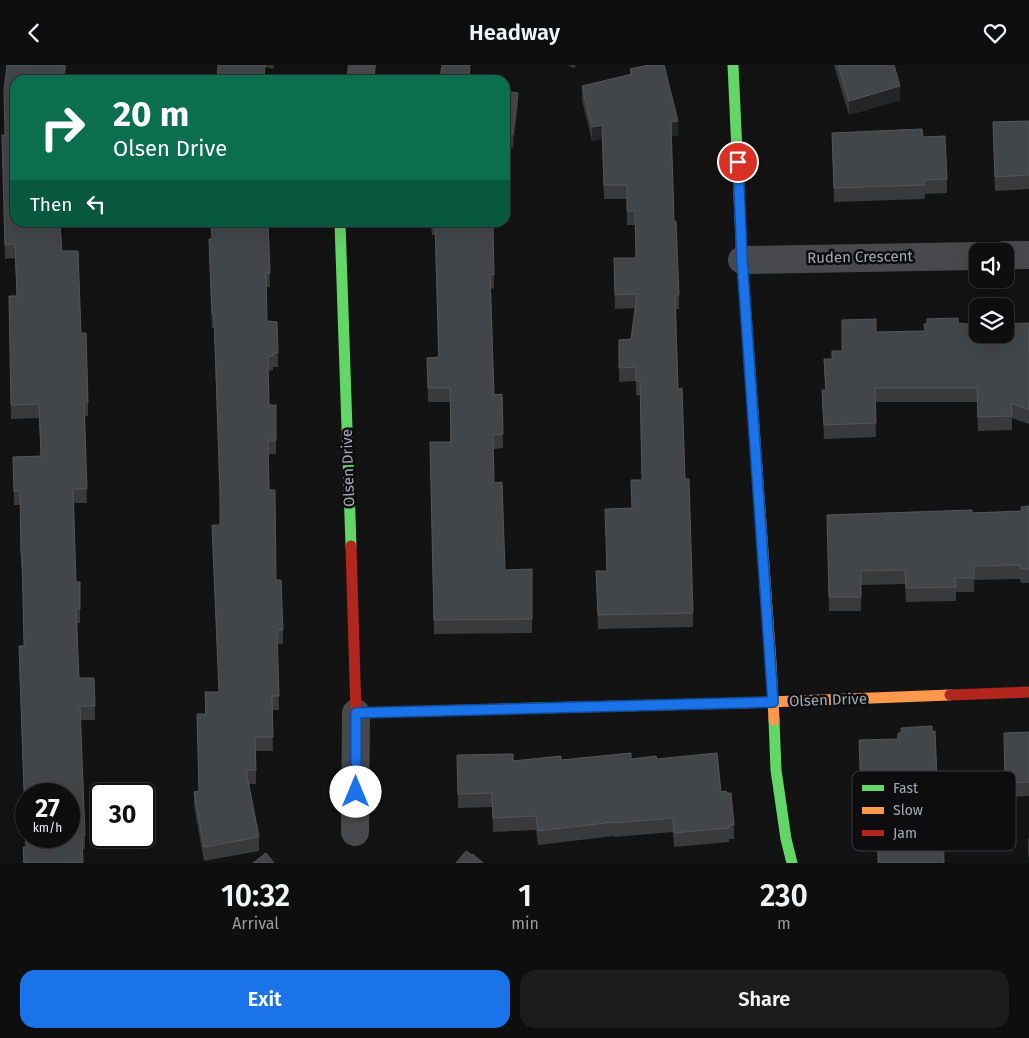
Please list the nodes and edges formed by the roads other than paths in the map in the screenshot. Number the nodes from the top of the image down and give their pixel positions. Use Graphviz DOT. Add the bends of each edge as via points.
graph roads {
  1 [pos="733,65"];
  2 [pos="340,227"];
  3 [pos="1014,255"];
  4 [pos="1029,255"];
  5 [pos="969,256"];
  6 [pos="742,260"];
  7 [pos="1029,692"];
  8 [pos="773,702"];
  9 [pos="356,713"];
  10 [pos="355,832"];
  11 [pos="792,863"];
  1 -- 6 [label="street"];
  2 -- 9 [label="street, Olsen Drive"];
  3 -- 4 [label="street"];
  5 -- 6 [label="street, Ruden Crescent"];
  6 -- 8 [label="street"];
  7 -- 8 [label="street, Olsen Drive"];
  8 -- 9 [label="street, Olsen Drive"];
  8 -- 11 [label="street" via="776,770"];
  9 -- 10 [label="street, Olsen Drive"];
}
